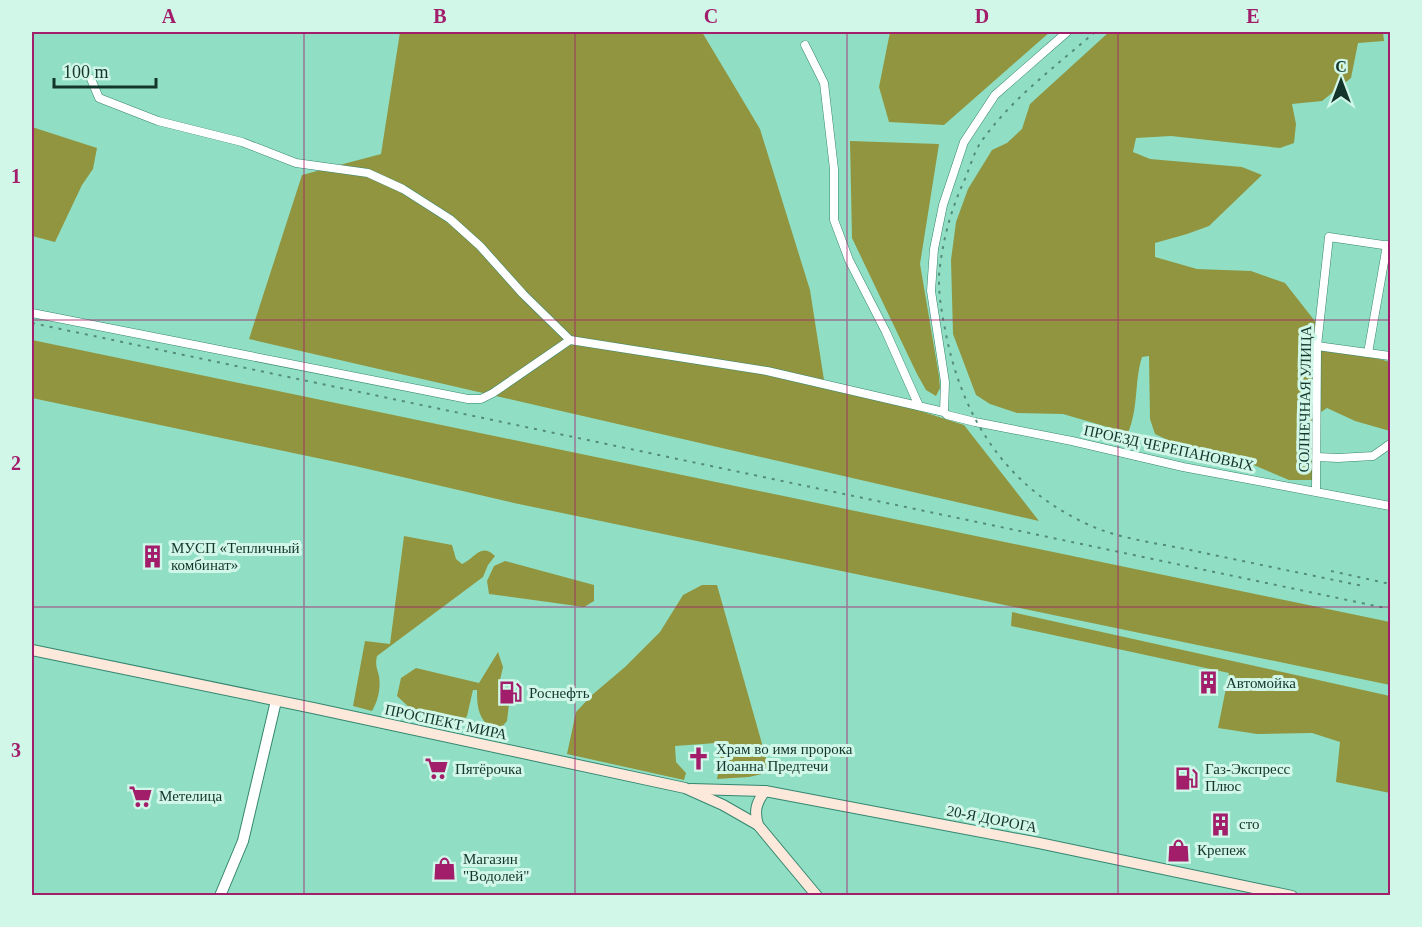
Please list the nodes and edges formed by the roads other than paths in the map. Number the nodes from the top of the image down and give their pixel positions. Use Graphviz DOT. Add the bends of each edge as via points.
graph roads {
  1 [pos="1067,32"];
  2 [pos="805,45"];
  3 [pos="91,79"];
  4 [pos="1389,246"];
  5 [pos="32,313"];
  6 [pos="570,340"];
  7 [pos="1317,346"];
  8 [pos="1368,353"];
  9 [pos="1390,356"];
  10 [pos="919,406"];
  11 [pos="944,411"];
  12 [pos="1390,444"];
  13 [pos="1317,457"];
  14 [pos="1316,491"];
  15 [pos="1390,506"];
  16 [pos="32,650"];
  17 [pos="276,701"];
  18 [pos="685,788"];
  19 [pos="765,791"];
  20 [pos="759,825"];
  21 [pos="220,896"];
  22 [pos="817,896"];
  23 [pos="1292,896"];
  1 -- 11 [label="street" via="995,95 964,142 943,205 931,291 945,382"];
  2 -- 10 [label="street" via="824,83 834,169 834,220"];
  3 -- 6 [label="street" via="99,98 158,121 242,142 296,163 368,173 403,189 450,219 480,246"];
  4 -- 7 [label="street, СОЛНЕЧНАЯ УЛИЦА" via="1329,237"];
  4 -- 8 [label="street"];
  5 -- 6 [label="street" via="468,399 481,399 493,393"];
  6 -- 10 [label="street, ПРОЕЗД ЧЕРЕПАНОВЫХ" via="767,371"];
  7 -- 8 [label="street"];
  7 -- 13 [label="street, СОЛНЕЧНАЯ УЛИЦА"];
  8 -- 9 [label="street"];
  10 -- 11 [label="street, ПРОЕЗД ЧЕРЕПАНОВЫХ"];
  11 -- 14 [label="street, ПРОЕЗД ЧЕРЕПАНОВЫХ" via="975,422 1184,467"];
  12 -- 13 [label="street" via="1373,456"];
  13 -- 14 [label="street, СОЛНЕЧНАЯ УЛИЦА"];
  14 -- 15 [label="street, ПРОЕЗД ЧЕРЕПАНОВЫХ"];
  16 -- 17 [label="main road, ПРОСПЕКТ МИРА"];
  17 -- 18 [label="main road, ПРОСПЕКТ МИРА"];
  17 -- 21 [label="street" via="243,841"];
  18 -- 19 [label="main road, 20-Я ДОРОГА"];
  18 -- 20 [label="main road, ПРОСПЕКТ МИРА"];
  19 -- 20 [label="main road" via="755,813"];
  19 -- 23 [label="main road, 20-Я ДОРОГА"];
  20 -- 22 [label="main road, ПРОСПЕКТ МИРА"];
}
